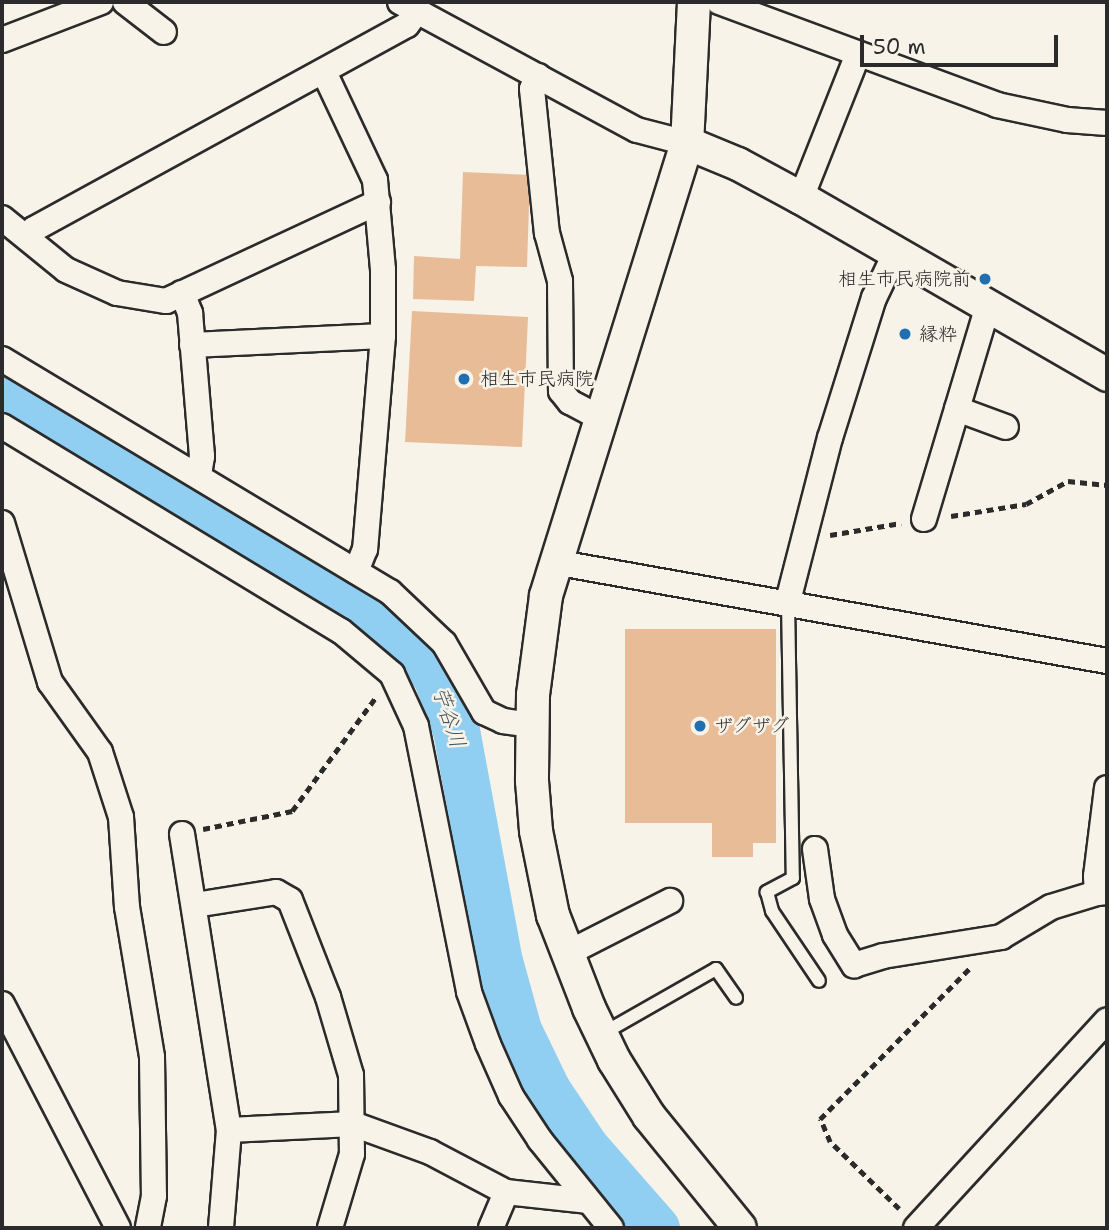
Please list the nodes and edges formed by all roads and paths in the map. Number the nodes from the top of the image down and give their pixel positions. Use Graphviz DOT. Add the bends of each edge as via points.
graph roads {
  1 [pos="101,2"];
  2 [pos="125,2"];
  3 [pos="694,2"];
  4 [pos="719,2"];
  5 [pos="409,6"];
  6 [pos="164,32"];
  7 [pos="2,40"];
  8 [pos="858,54"];
  9 [pos="324,72"];
  10 [pos="538,76"];
  11 [pos="1107,122"];
  12 [pos="687,143"];
  13 [pos="801,198"];
  14 [pos="378,202"];
  15 [pos="2,218"];
  16 [pos="29,238"];
  17 [pos="896,251"];
  18 [pos="182,293"];
  19 [pos="988,305"];
  20 [pos="383,337"];
  21 [pos="192,345"];
  22 [pos="2,359"];
  23 [pos="1107,375"];
  24 [pos="957,410"];
  25 [pos="600,418"];
  26 [pos="2,426"];
  27 [pos="1006,427"];
  28 [pos="199,476"];
  29 [pos="1107,485"];
  30 [pos="924,519"];
  31 [pos="2,523"];
  32 [pos="802,537"];
  33 [pos="554,562"];
  34 [pos="356,571"];
  35 [pos="788,601"];
  36 [pos="1107,661"];
  37 [pos="393,674"];
  38 [pos="531,725"];
  39 [pos="1107,788"];
  40 [pos="182,834"];
  41 [pos="815,849"];
  42 [pos="1102,893"];
  43 [pos="670,901"];
  44 [pos="195,905"];
  45 [pos="1000,937"];
  46 [pos="566,954"];
  47 [pos="819,981"];
  48 [pos="736,998"];
  49 [pos="2,1004"];
  50 [pos="1107,1020"];
  51 [pos="602,1035"];
  52 [pos="353,1124"];
  53 [pos="229,1130"];
  54 [pos="506,1192"];
  55 [pos="587,1201"];
  56 [pos="118,1228"];
  57 [pos="148,1228"];
  58 [pos="221,1228"];
  59 [pos="330,1228"];
  60 [pos="491,1228"];
  61 [pos="611,1228"];
  62 [pos="740,1228"];
  63 [pos="917,1228"];
  1 -- 7 [label="street"];
  2 -- 6 [label="street"];
  3 -- 12 [label="street"];
  4 -- 8 [label="street"];
  5 -- 9 [label="street" via="407,25"];
  5 -- 10 [label="street"];
  8 -- 11 [label="street" via="996,105 1067,120"];
  8 -- 13 [label="street"];
  9 -- 14 [label="street" via="375,180"];
  9 -- 16 [label="street" via="34,229"];
  10 -- 12 [label="street" via="637,130"];
  10 -- 25 [label="street" via="532,89 547,233 561,281 561,391 569,402"];
  12 -- 13 [label="street"];
  12 -- 25 [label="street"];
  13 -- 17 [label="street"];
  14 -- 18 [label="street"];
  14 -- 20 [label="street"];
  15 -- 16 [label="street"];
  16 -- 18 [label="street" via="66,271 117,293 166,301"];
  17 -- 19 [label="street"];
  17 -- 32 [label="street" via="874,298"];
  18 -- 21 [label="street" via="190,313"];
  19 -- 23 [label="street"];
  19 -- 24 [label="street"];
  20 -- 21 [label="street"];
  20 -- 34 [label="street" via="365,549"];
  21 -- 28 [label="street" via="202,456"];
  22 -- 28 [label="street" via="131,441"];
  24 -- 27 [label="street"];
  24 -- 30 [label="street"];
  25 -- 33 [label="street"];
  26 -- 37 [label="street" via="341,631"];
  28 -- 34 [label="street"];
  29 -- 30 [label="path" via="1068,481 1026,505"];
  30 -- 32 [label="path" via="856,533"];
  31 -- 57 [label="street" via="50,682 100,752 121,817 127,907 152,1057 154,1196"];
  32 -- 35 [label="street"];
  33 -- 35 [label="street"];
  33 -- 38 [label="street" via="540,629"];
  34 -- 38 [label="street" via="419,615 444,643 484,712 503,721"];
  35 -- 36 [label="street"];
  35 -- 47 [label="lane" via="793,877 767,892 772,911"];
  37 -- 40 [label="path" via="292,811 241,818"];
  37 -- 55 [label="street" via="416,726 469,992 488,1044 512,1096"];
  38 -- 46 [label="street" via="536,831"];
  39 -- 42 [label="street" via="1098,841"];
  40 -- 44 [label="street"];
  41 -- 45 [label="street" via="822,899 835,935 854,965"];
  42 -- 45 [label="street" via="1051,907"];
  43 -- 46 [label="street"];
  44 -- 52 [label="street" via="276,892 290,900 328,997 347,1062"];
  44 -- 53 [label="street"];
  45 -- 63 [label="path" via="820,1119 830,1142"];
  46 -- 51 [label="street"];
  48 -- 51 [label="lane" via="716,969"];
  49 -- 56 [label="street"];
  50 -- 63 [label="street"];
  51 -- 62 [label="street" via="649,1116"];
  52 -- 53 [label="street"];
  52 -- 54 [label="street" via="430,1152"];
  52 -- 59 [label="street" via="352,1154"];
  53 -- 58 [label="street"];
  54 -- 55 [label="street"];
  54 -- 60 [label="street"];
  55 -- 61 [label="street"];
}
